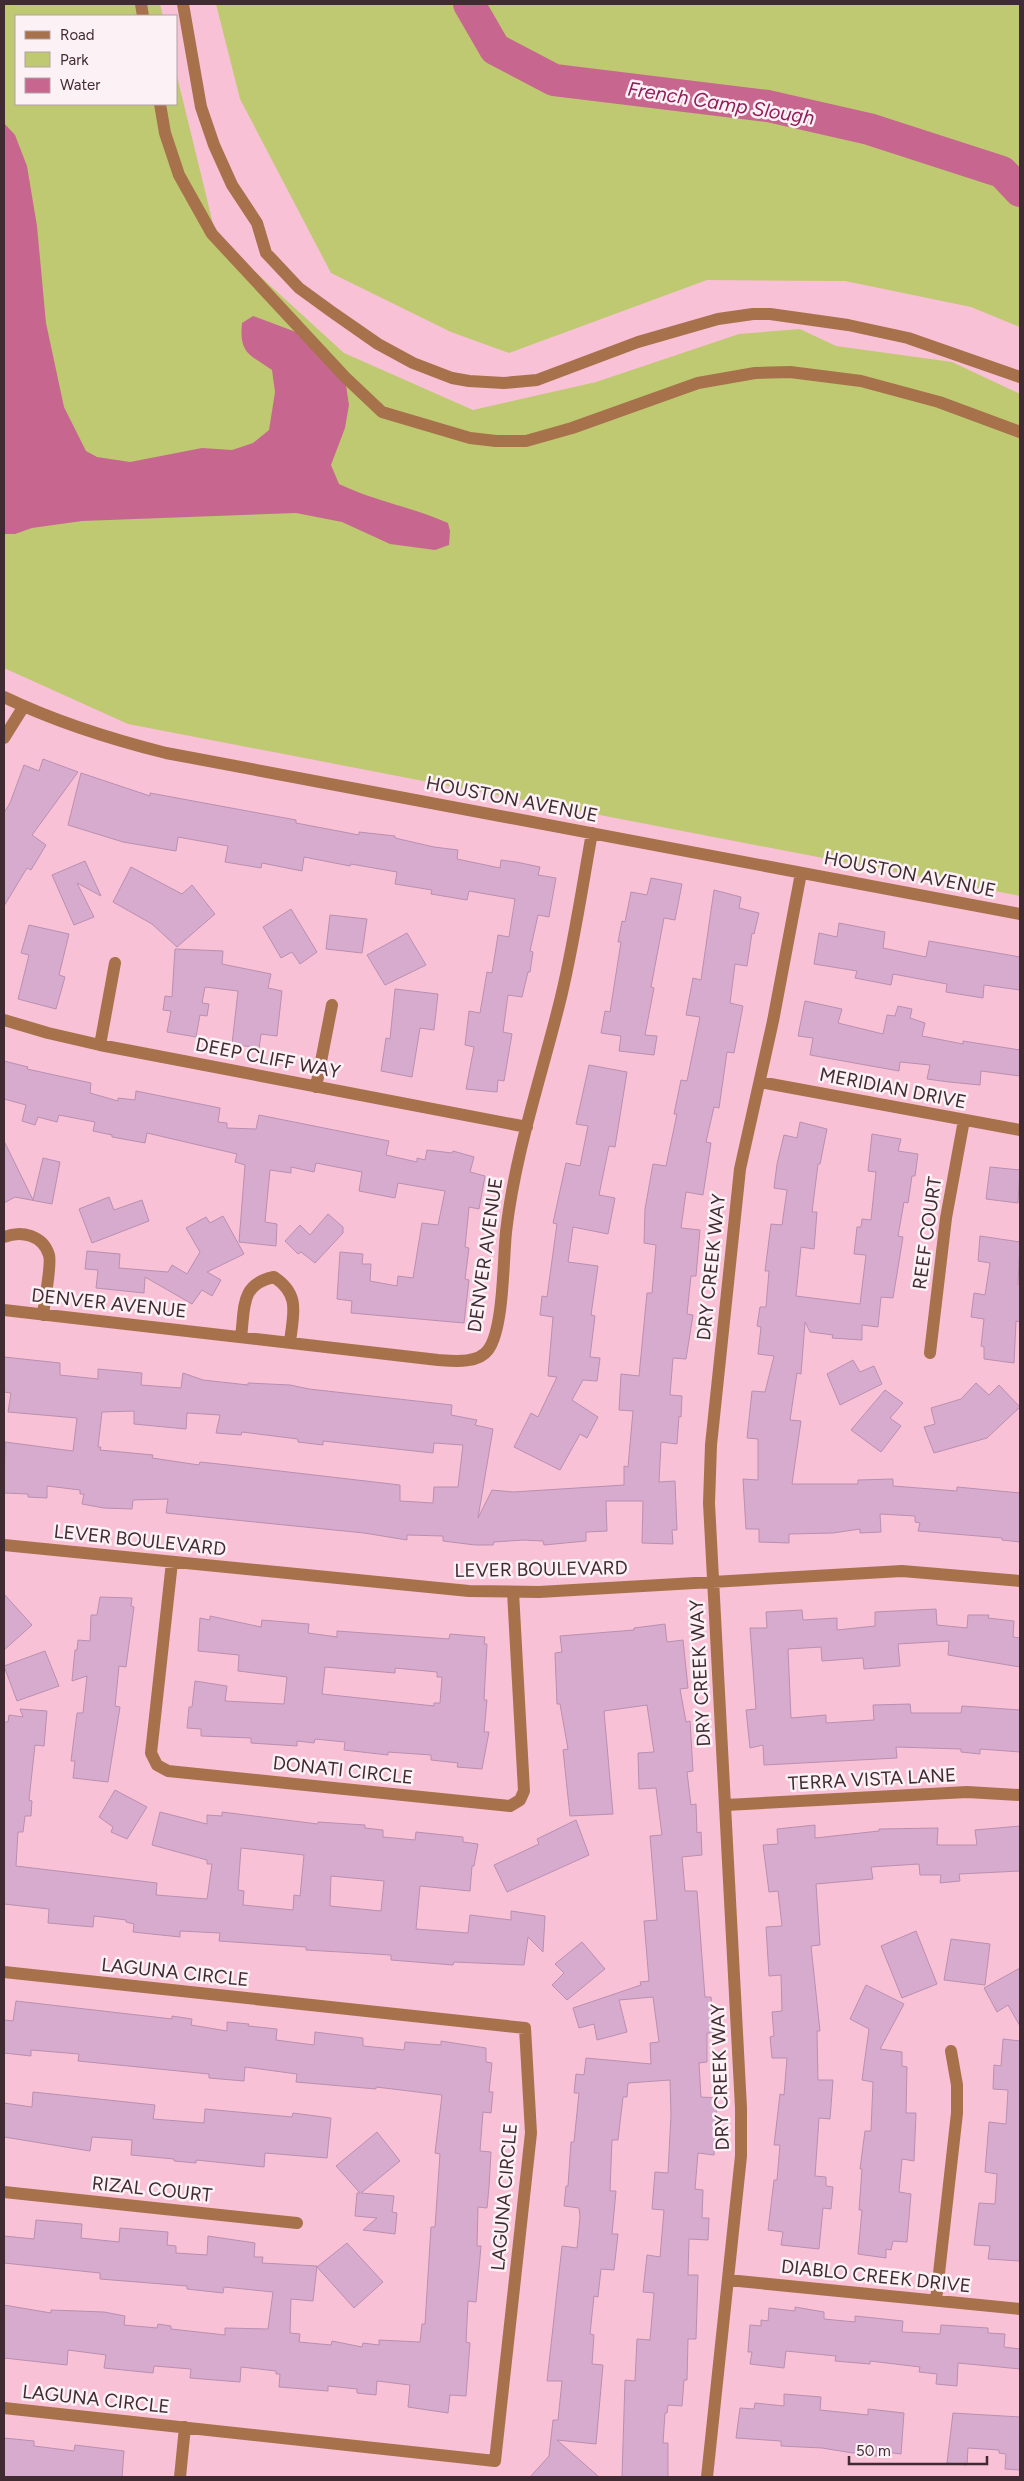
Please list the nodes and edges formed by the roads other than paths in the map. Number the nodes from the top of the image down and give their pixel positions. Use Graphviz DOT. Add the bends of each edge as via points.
graph roads {
  1 [pos="183,4"];
  2 [pos="160,105"];
  3 [pos="1020,377"];
  4 [pos="1020,432"];
  5 [pos="4,697"];
  6 [pos="24,706"];
  7 [pos="4,738"];
  8 [pos="592,834"];
  9 [pos="801,873"];
  10 [pos="1020,914"];
  11 [pos="115,963"];
  12 [pos="332,1005"];
  13 [pos="4,1020"];
  14 [pos="100,1045"];
  15 [pos="760,1082"];
  16 [pos="316,1087"];
  17 [pos="964,1120"];
  18 [pos="526,1127"];
  19 [pos="1020,1130"];
  20 [pos="4,1236"];
  21 [pos="4,1310"];
  22 [pos="43,1315"];
  23 [pos="241,1337"];
  24 [pos="290,1342"];
  25 [pos="930,1352"];
  26 [pos="4,1545"];
  27 [pos="172,1562"];
  28 [pos="1020,1581"];
  29 [pos="713,1582"];
  30 [pos="512,1592"];
  31 [pos="1020,1795"];
  32 [pos="726,1806"];
  33 [pos="4,1972"];
  34 [pos="951,2051"];
  35 [pos="4,2192"];
  36 [pos="297,2223"];
  37 [pos="728,2280"];
  38 [pos="936,2300"];
  39 [pos="1020,2309"];
  40 [pos="4,2408"];
  41 [pos="185,2428"];
  42 [pos="180,2477"];
  43 [pos="707,2477"];
  1 -- 3 [label="street" via="196,79 211,136 232,185 257,223 266,253 299,288 378,344 413,363 469,381 504,383 537,380 638,342 737,316 770,314 848,325 908,338"];
  2 -- 4 [label="street" via="165,133 179,175 212,234 345,377 382,412 470,438 526,441 698,383 755,373 790,372 861,381 939,402"];
  5 -- 6 [label="street, HOUSTON AVENUE"];
  6 -- 7 [label="street"];
  6 -- 8 [label="street, HOUSTON AVENUE" via="110,738 166,753"];
  8 -- 9 [label="street, HOUSTON AVENUE"];
  8 -- 18 [label="street, DENVER AVENUE" via="561,995"];
  9 -- 10 [label="street, HOUSTON AVENUE"];
  9 -- 15 [label="street, DRY CREEK WAY"];
  11 -- 14 [label="street"];
  12 -- 16 [label="street"];
  13 -- 14 [label="street, DEEP CLIFF WAY"];
  14 -- 16 [label="street, DEEP CLIFF WAY"];
  15 -- 17 [label="street, MERIDIAN DRIVE"];
  15 -- 29 [label="street, DRY CREEK WAY" via="740,1169 711,1445 709,1503"];
  16 -- 18 [label="street, DEEP CLIFF WAY"];
  17 -- 19 [label="street, MERIDIAN DRIVE"];
  17 -- 25 [label="street, REEF COURT" via="946,1218"];
  18 -- 24 [label="street, DENVER AVENUE" via="506,1230 497,1325 488,1350 476,1358 459,1361"];
  20 -- 22 [label="street" via="24,1232 40,1241 50,1256"];
  21 -- 22 [label="street, DENVER AVENUE"];
  22 -- 23 [label="street, DENVER AVENUE"];
  23 -- 24 [label="street, DENVER AVENUE"];
  23 -- 24 [label="street" via="246,1293 259,1280 274,1277 286,1285 294,1302"];
  26 -- 27 [label="street, LEVER BOULEVARD"];
  27 -- 30 [label="street, LEVER BOULEVARD" via="424,1588"];
  27 -- 30 [label="street, DONATI CIRCLE" via="151,1753 156,1765 168,1771 510,1806 520,1800 524,1791"];
  28 -- 29 [label="street, LEVER BOULEVARD" via="902,1571"];
  29 -- 30 [label="street, LEVER BOULEVARD"];
  29 -- 32 [label="street, DRY CREEK WAY"];
  31 -- 32 [label="street, TERRA VISTA LANE" via="967,1792"];
  32 -- 37 [label="street, DRY CREEK WAY" via="742,2108 741,2156"];
  33 -- 41 [label="street, LAGUNA CIRCLE" via="525,2028 531,2134 495,2461"];
  34 -- 38 [label="street" via="957,2085 957,2113"];
  35 -- 36 [label="street, RIZAL COURT"];
  37 -- 38 [label="street, DIABLO CREEK DRIVE"];
  37 -- 43 [label="street, DRY CREEK WAY"];
  38 -- 39 [label="street, DIABLO CREEK DRIVE"];
  40 -- 41 [label="street, LAGUNA CIRCLE"];
  41 -- 42 [label="street, LAGUNA CIRCLE"];
}
